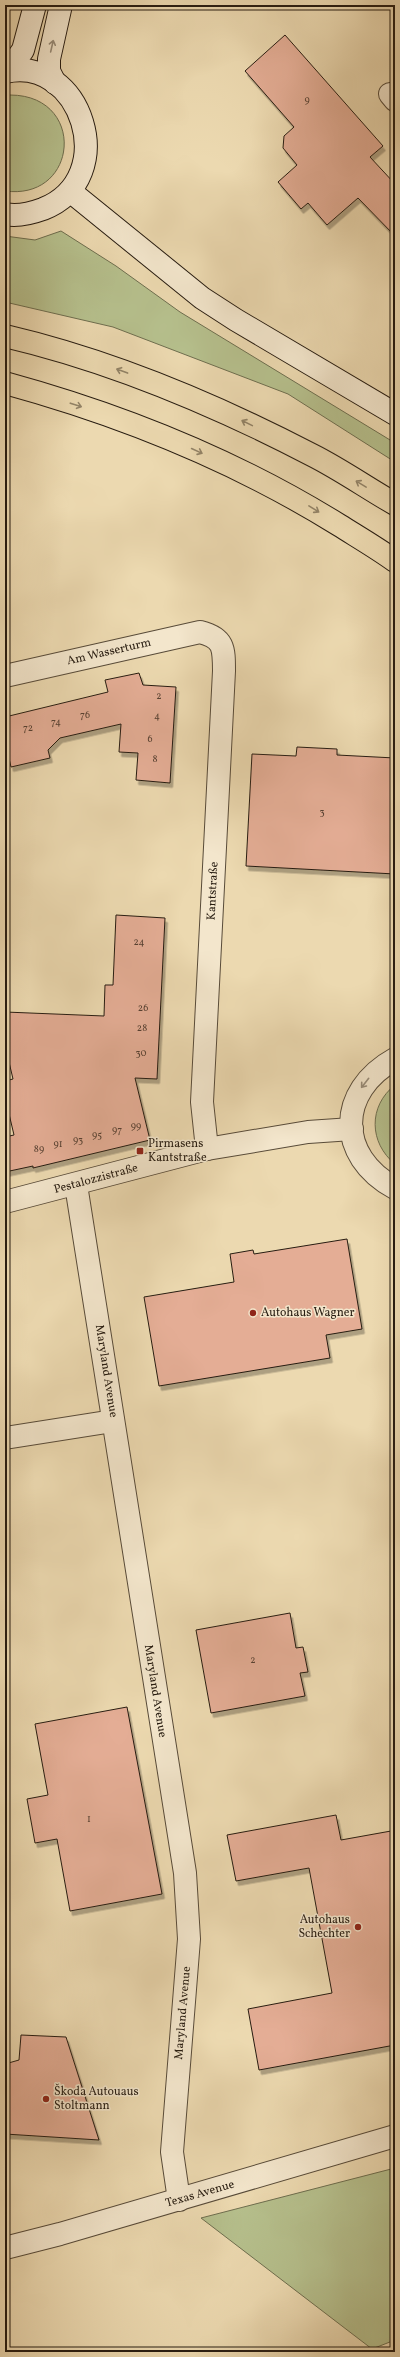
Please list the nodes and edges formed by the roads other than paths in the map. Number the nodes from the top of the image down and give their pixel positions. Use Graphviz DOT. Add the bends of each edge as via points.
graph roads {
  1 [pos="34,5"];
  2 [pos="61,5"];
  3 [pos="7,71"];
  4 [pos="55,83"];
  5 [pos="70,191"];
  6 [pos="5,214"];
  7 [pos="5,336"];
  8 [pos="5,383"];
  9 [pos="395,414"];
  10 [pos="395,504"];
  11 [pos="395,561"];
  12 [pos="213,635"];
  13 [pos="5,676"];
  14 [pos="395,1059"];
  15 [pos="352,1129"];
  16 [pos="207,1150"];
  17 [pos="76,1185"];
  18 [pos="395,1188"];
  19 [pos="5,1202"];
  20 [pos="113,1420"];
  21 [pos="5,1438"];
  22 [pos="395,2136"];
  23 [pos="179,2200"];
  24 [pos="5,2248"];
  1 -- 3 [label="street" via="23,50"];
  4 -- 2 [label="street, one-way" via="49,71 49,59"];
  3 -- 4 [label="street" via="25,71 41,75"];
  4 -- 5 [label="street" via="73,100 84,122 86,134 87,146 82,170"];
  5 -- 6 [label="street" via="52,206 31,214"];
  5 -- 9 [label="street" via="202,298"];
  10 -- 7 [label="highway, one-way" via="313,455 204,403 91,360"];
  8 -- 11 [label="highway, one-way" via="110,416 187,446 290,495"];
  12 -- 13 [label="street, Am Wasserturm" via="200,632 179,636"];
  12 -- 16 [label="street, Kantstraße" via="224,653 224,671 202,1102"];
  14 -- 15 [label="street, one-way" via="378,1068 362,1085 353,1106"];
  15 -- 16 [label="street, Pestalozzistraße" via="308,1132"];
  15 -- 18 [label="street" via="356,1149 366,1166 380,1180"];
  16 -- 17 [label="street, Pestalozzistraße"];
  17 -- 19 [label="street, Pestalozzistraße"];
  17 -- 20 [label="street, Maryland Avenue"];
  20 -- 21 [label="street"];
  20 -- 23 [label="street, Maryland Avenue" via="187,1895 189,1938 172,2152"];
  22 -- 23 [label="street, Texas Avenue"];
  23 -- 24 [label="street, Texas Avenue"];
}
